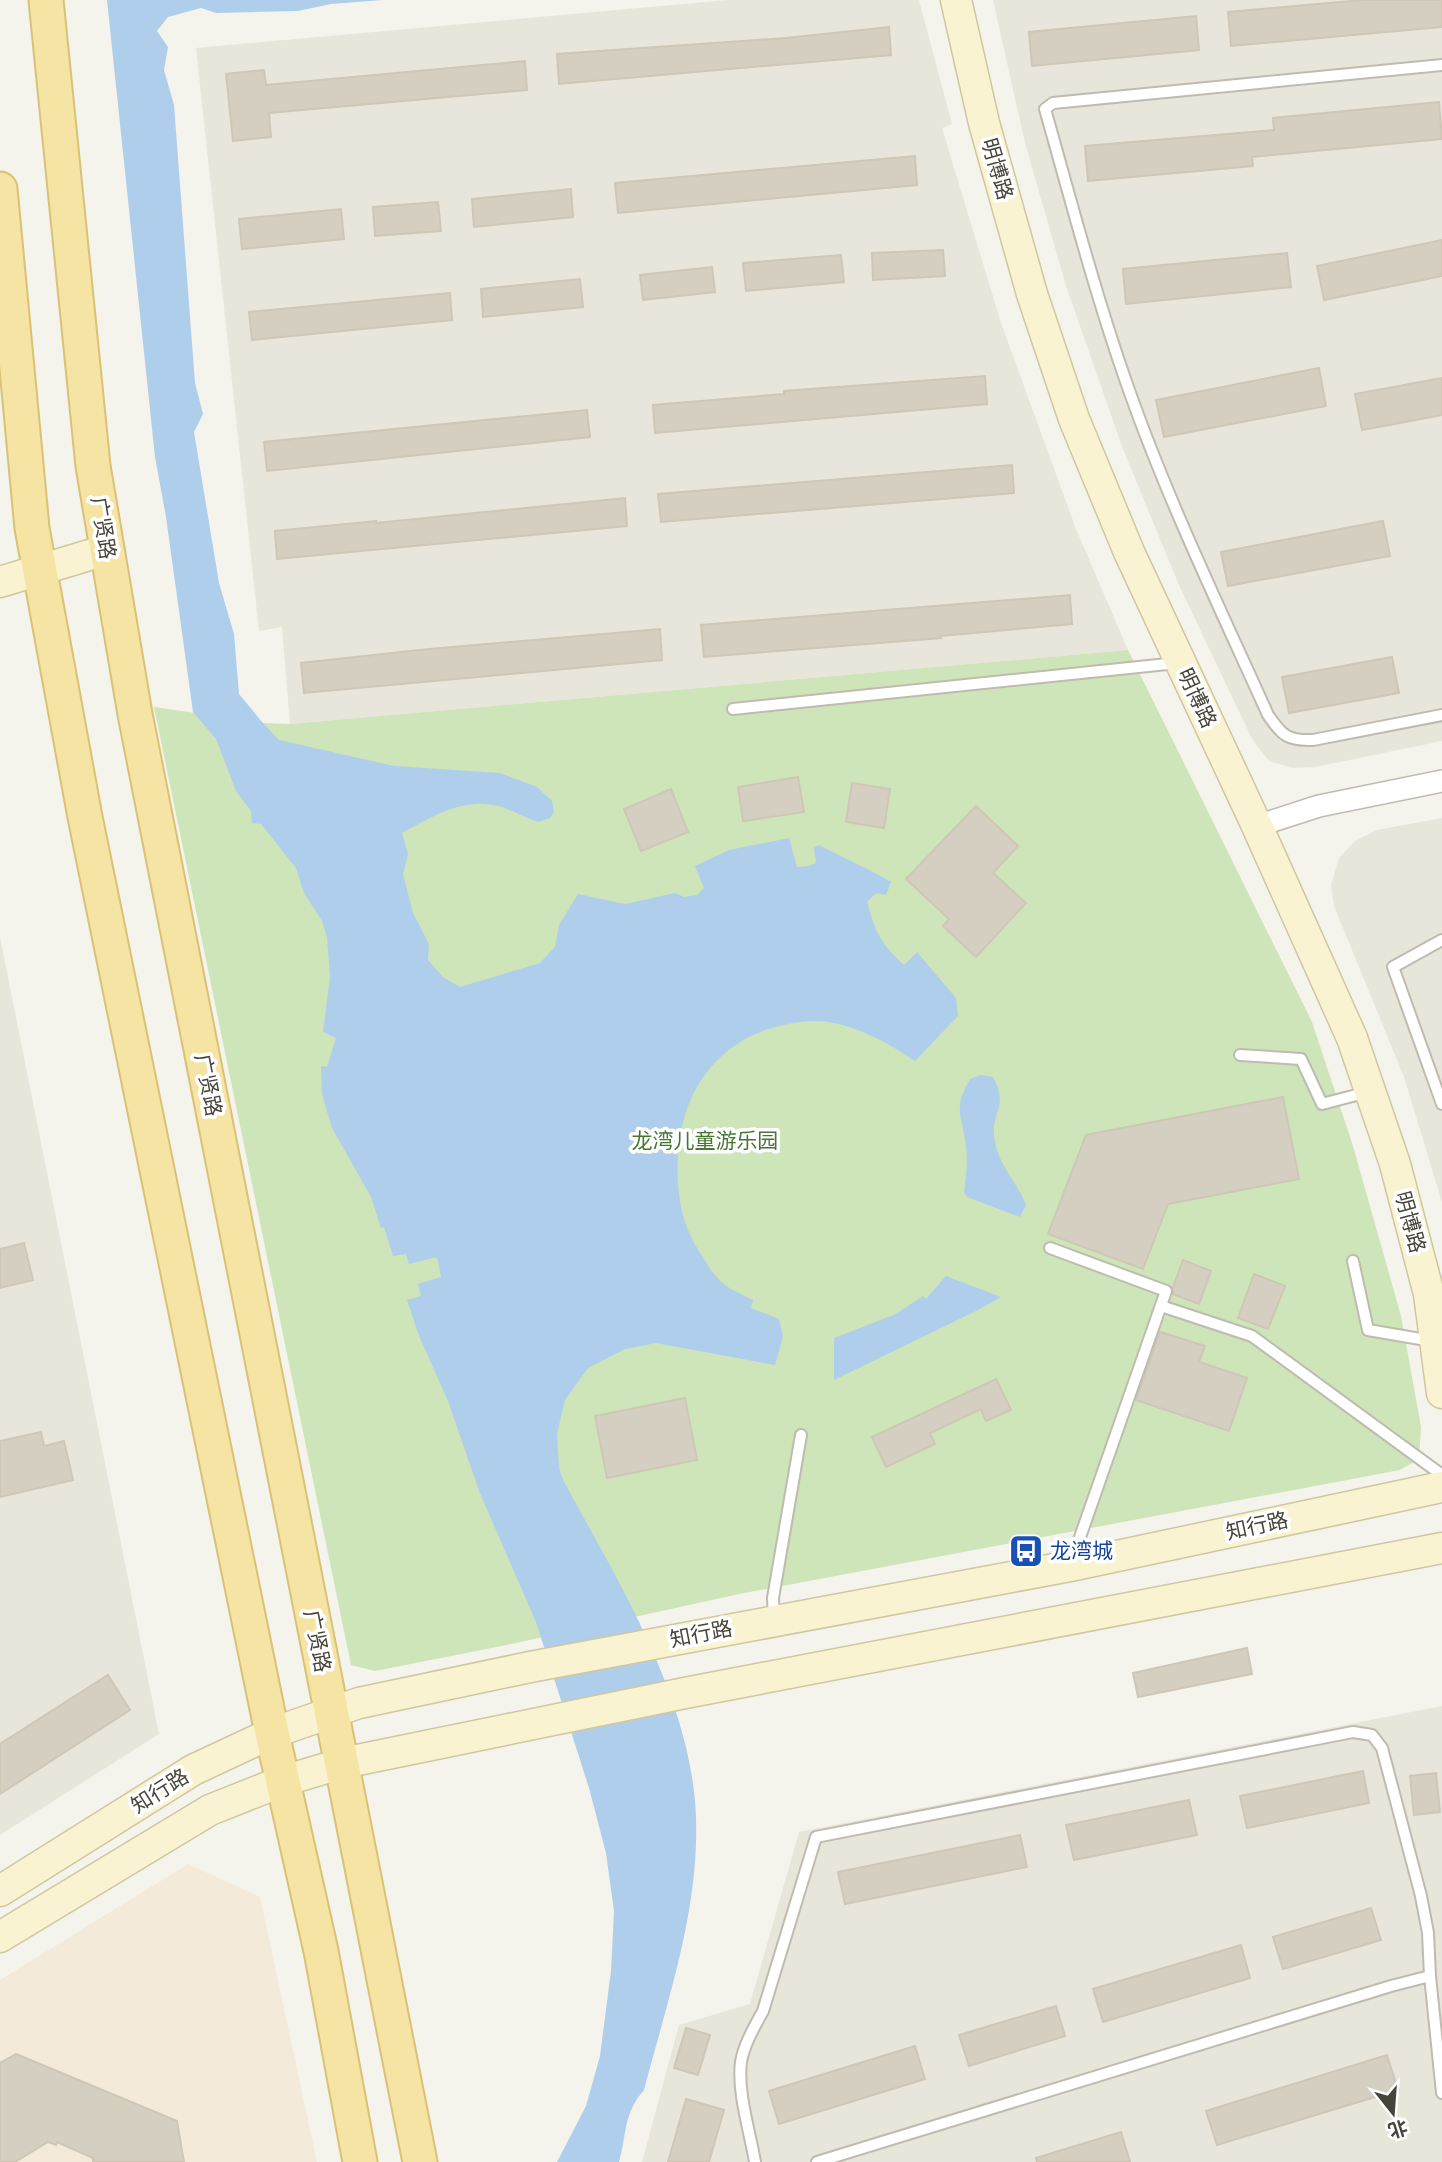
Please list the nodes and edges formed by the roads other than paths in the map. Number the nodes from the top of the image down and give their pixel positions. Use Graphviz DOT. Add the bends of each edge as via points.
graph roads {
  1 [pos="46,0"];
  2 [pos="956,0"];
  3 [pos="1442,65"];
  4 [pos="0,189"];
  5 [pos="106,550"];
  6 [pos="40,570"];
  7 [pos="0,582"];
  8 [pos="1180,663"];
  9 [pos="733,709"];
  10 [pos="1442,715"];
  11 [pos="1442,781"];
  12 [pos="1257,826"];
  13 [pos="1442,940"];
  14 [pos="1240,1055"];
  15 [pos="1370,1091"];
  16 [pos="1442,1104"];
  17 [pos="1050,1248"];
  18 [pos="1353,1261"];
  19 [pos="1161,1306"];
  20 [pos="1435,1342"];
  21 [pos="1442,1393"];
  22 [pos="801,1435"];
  23 [pos="1442,1475"];
  24 [pos="1442,1487"];
  25 [pos="1442,1548"];
  26 [pos="1070,1566"];
  27 [pos="774,1620"];
  28 [pos="332,1713"];
  29 [pos="272,1733"];
  30 [pos="343,1763"];
  31 [pos="283,1781"];
  32 [pos="0,1891"];
  33 [pos="0,1937"];
  34 [pos="1430,1976"];
  35 [pos="1442,2093"];
  36 [pos="360,2162"];
  37 [pos="420,2162"];
  38 [pos="755,2162"];
  39 [pos="817,2162"];
  1 -- 5 [label="main road, 广贤路" via="81,362"];
  2 -- 8 [label="main road, 明博路" via="1028,281 1074,419"];
  3 -- 10 [label="lane" via="1053,103 1045,108 1124,375 1198,561 1268,715 1281,733 1295,740"];
  4 -- 6 [label="main road" via="32,528"];
  5 -- 6 [label="main road"];
  5 -- 28 [label="main road, 广贤路"];
  6 -- 7 [label="main road"];
  6 -- 29 [label="main road" via="85,817"];
  8 -- 9 [label="lane"];
  8 -- 12 [label="main road, 明博路"];
  11 -- 12 [label="street" via="1319,806"];
  12 -- 15 [label="main road, 明博路" via="1352,1038"];
  13 -- 16 [label="lane" via="1393,967"];
  14 -- 15 [label="lane" via="1301,1059 1322,1104"];
  15 -- 20 [label="main road, 明博路" via="1395,1164 1429,1294"];
  17 -- 19 [label="lane" via="1166,1291"];
  18 -- 20 [label="lane" via="1368,1330"];
  19 -- 23 [label="lane" via="1252,1336"];
  19 -- 26 [label="lane"];
  20 -- 21 [label="main road, 明博路"];
  22 -- 27 [label="lane" via="773,1598"];
  24 -- 26 [label="main road, 知行路"];
  25 -- 30 [label="main road, 知行路"];
  26 -- 27 [label="main road, 知行路"];
  27 -- 28 [label="main road, 知行路" via="530,1667 359,1703"];
  28 -- 29 [label="main road, 知行路"];
  28 -- 30 [label="main road, 广贤路"];
  29 -- 31 [label="main road"];
  29 -- 32 [label="main road, 知行路" via="193,1770"];
  30 -- 31 [label="main road, 知行路"];
  30 -- 37 [label="main road, 广贤路"];
  31 -- 33 [label="main road, 知行路" via="179,1826"];
  31 -- 36 [label="main road" via="321,1951"];
  34 -- 35 [label="lane"];
  34 -- 38 [label="lane" via="1421,1896 1382,1748 1372,1735 1353,1732 816,1837 763,2011 741,2062"];
  34 -- 39 [label="lane"];
}
